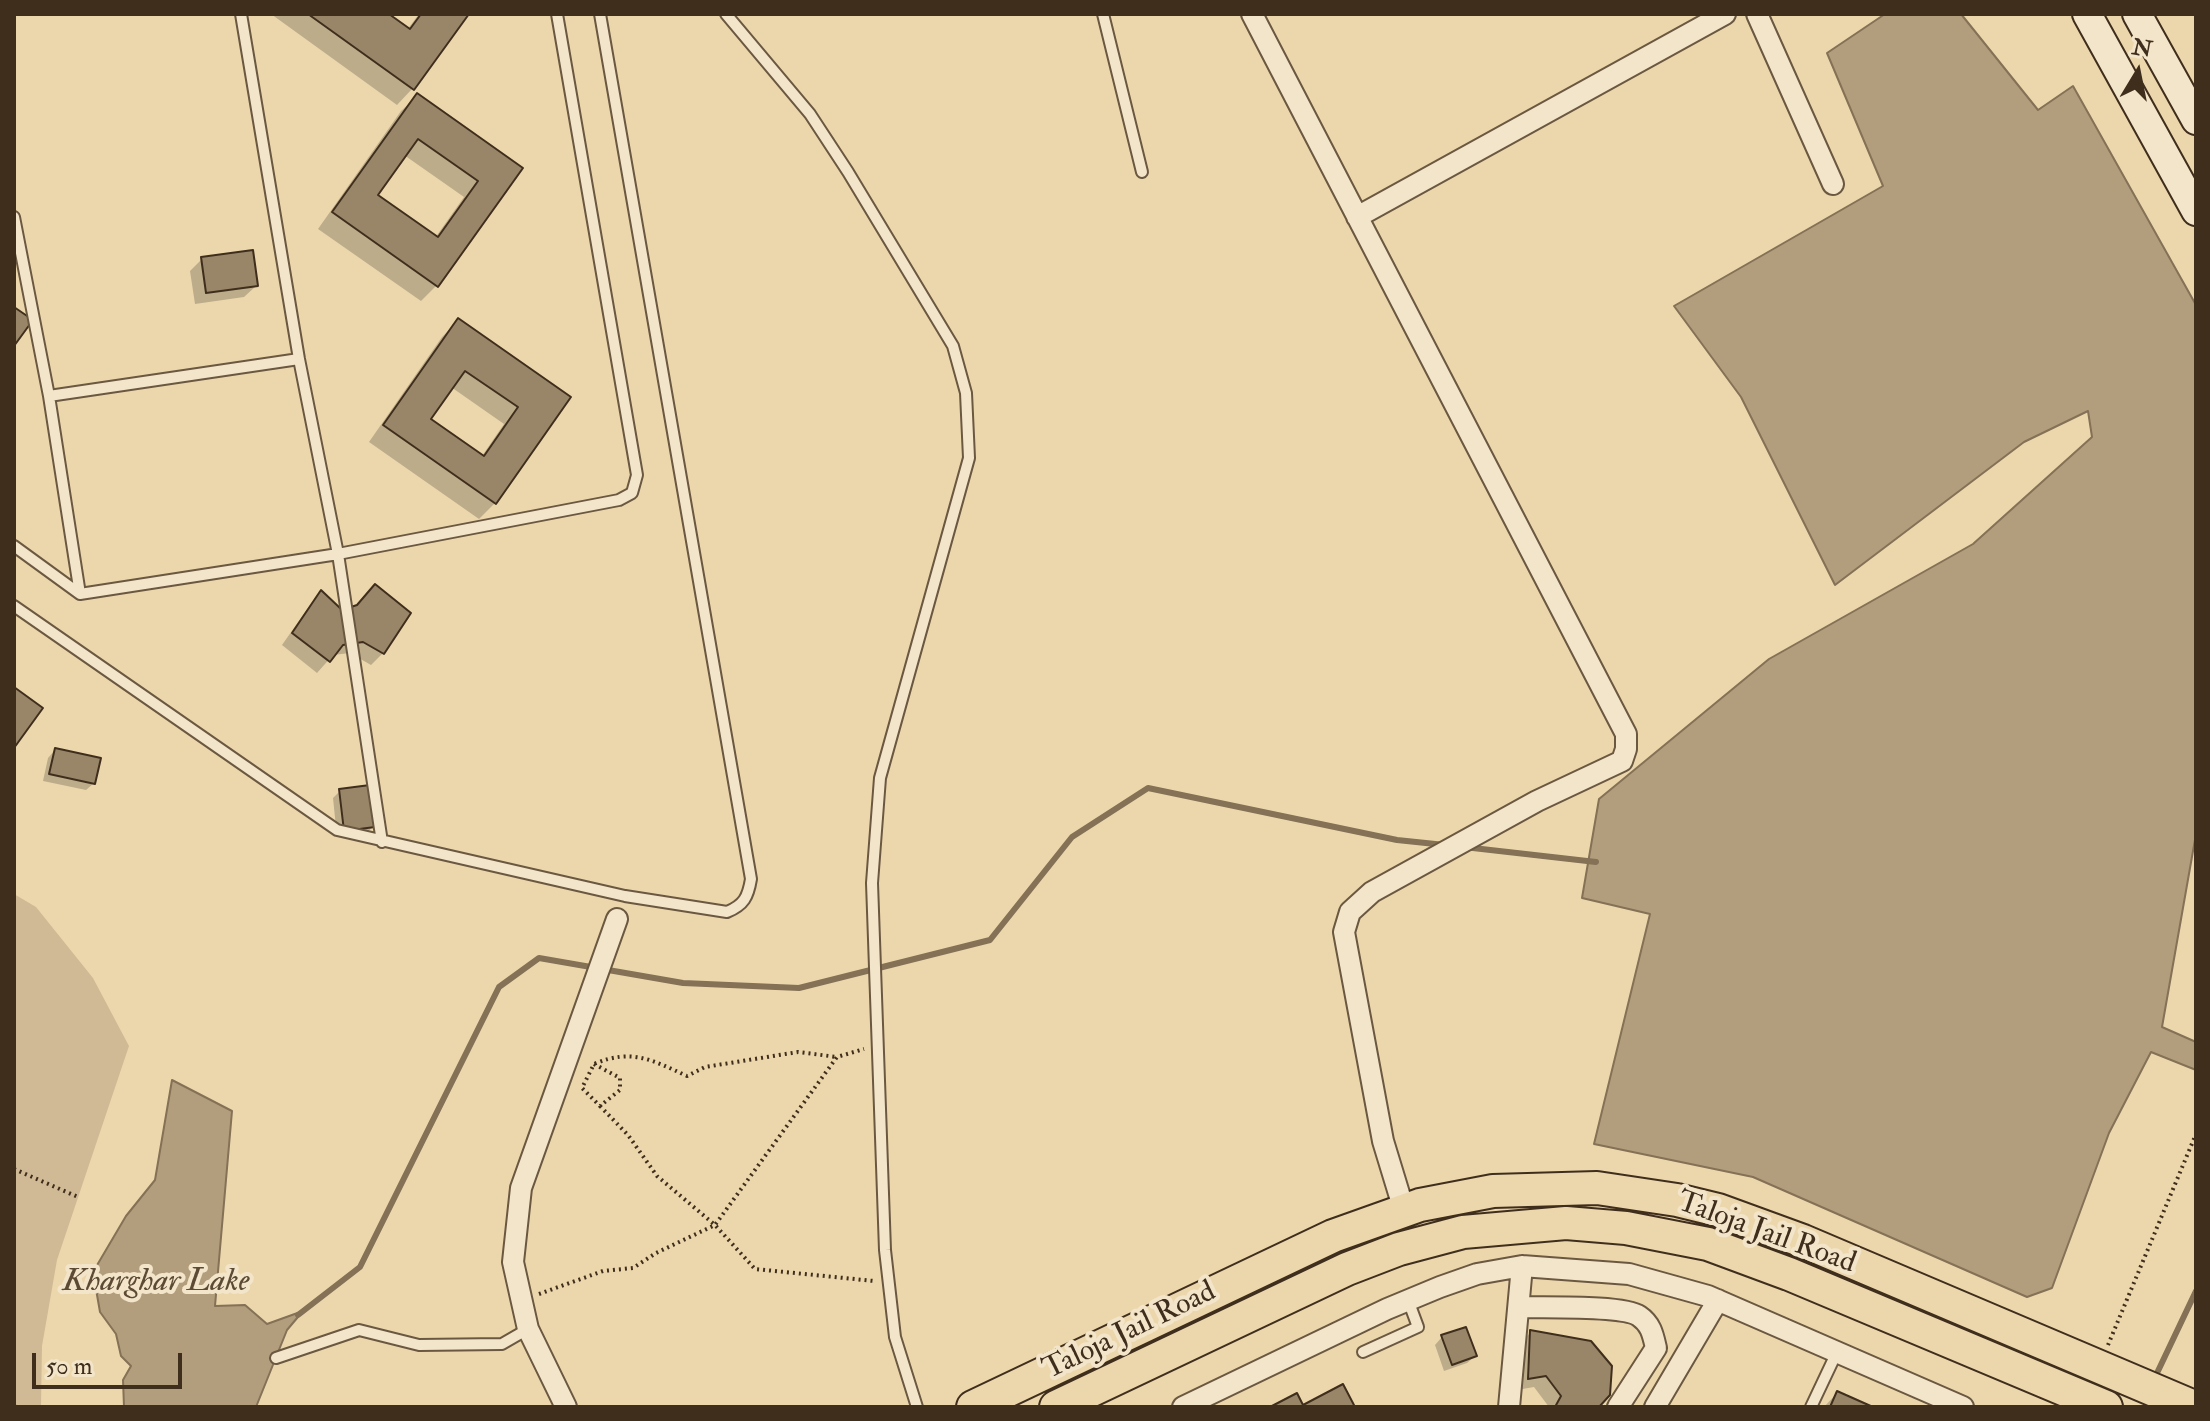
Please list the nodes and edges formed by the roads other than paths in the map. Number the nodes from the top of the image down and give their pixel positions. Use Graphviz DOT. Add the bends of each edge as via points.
graph roads {
  1 [pos="241,14"];
  2 [pos="557,14"];
  3 [pos="600,14"];
  4 [pos="726,14"];
  5 [pos="1103,14"];
  6 [pos="1252,14"];
  7 [pos="1725,14"];
  8 [pos="1757,14"];
  9 [pos="2087,14"];
  10 [pos="2137,14"];
  11 [pos="2193,107"];
  12 [pos="1142,172"];
  13 [pos="1833,184"];
  14 [pos="2195,207"];
  15 [pos="14,217"];
  16 [pos="1357,217"];
  17 [pos="299,359"];
  18 [pos="49,396"];
  19 [pos="14,546"];
  20 [pos="338,554"];
  21 [pos="80,594"];
  22 [pos="14,606"];
  23 [pos="382,842"];
  24 [pos="625,896"];
  25 [pos="617,919"];
  26 [pos="1404,1210"];
  27 [pos="1522,1266"];
  28 [pos="1408,1300"];
  29 [pos="1718,1300"];
  30 [pos="1520,1307"];
  31 [pos="528,1329"];
  32 [pos="1363,1352"];
  33 [pos="1837,1352"];
  34 [pos="276,1358"];
  35 [pos="2100,1366"];
  36 [pos="2088,1403"];
  37 [pos="1191,1405"];
  38 [pos="566,1407"];
  39 [pos="917,1407"];
  40 [pos="973,1407"];
  41 [pos="1056,1407"];
  42 [pos="1509,1407"];
  43 [pos="1618,1407"];
  44 [pos="1655,1407"];
  45 [pos="1811,1407"];
  46 [pos="1963,1407"];
  47 [pos="2194,1407"];
  1 -- 17 [label="lane"];
  2 -- 20 [label="lane" via="637,483 619,500"];
  3 -- 24 [label="lane" via="751,879 740,907 727,912"];
  4 -- 39 [label="lane" via="810,114 848,172 953,346 966,393 969,458 880,778 872,883 885,1250 895,1337"];
  5 -- 12 [label="lane"];
  6 -- 16 [label="street"];
  7 -- 16 [label="street"];
  8 -- 13 [label="street"];
  9 -- 14 [label="street"];
  10 -- 11 [label="street"];
  15 -- 18 [label="lane"];
  16 -- 26 [label="street" via="1626,734 1622,761 1465,840 1372,892 1350,912 1344,932 1383,1141"];
  17 -- 18 [label="lane"];
  17 -- 20 [label="lane"];
  18 -- 21 [label="lane"];
  19 -- 21 [label="lane"];
  20 -- 21 [label="lane"];
  20 -- 23 [label="lane"];
  22 -- 23 [label="lane" via="337,830"];
  23 -- 24 [label="lane"];
  24 -- 25 [label="lane"];
  25 -- 31 [label="street" via="521,1188 513,1262"];
  26 -- 35 [label="main road, Taloja Jail Road" via="1456,1196 1552,1188 1606,1189 1677,1200 1803,1241"];
  26 -- 40 [label="main road, Taloja Jail Road" via="1333,1236"];
  27 -- 28 [label="street" via="1477,1274"];
  27 -- 29 [label="street" via="1629,1274"];
  27 -- 30 [label="street"];
  28 -- 32 [label="lane" via="1418,1327"];
  28 -- 37 [label="street"];
  29 -- 33 [label="street"];
  29 -- 44 [label="street"];
  30 -- 42 [label="street"];
  30 -- 43 [label="street" via="1638,1315 1652,1330 1656,1348"];
  31 -- 34 [label="lane" via="502,1344 419,1345 359,1330"];
  31 -- 38 [label="street"];
  33 -- 45 [label="lane"];
  33 -- 46 [label="street"];
  35 -- 36 [label="street"];
  35 -- 47 [label="main road, Taloja Jail Road"];
  36 -- 41 [label="main road, Taloja Jail Road" via="1708,1244 1566,1223 1463,1232 1399,1249"];
}
